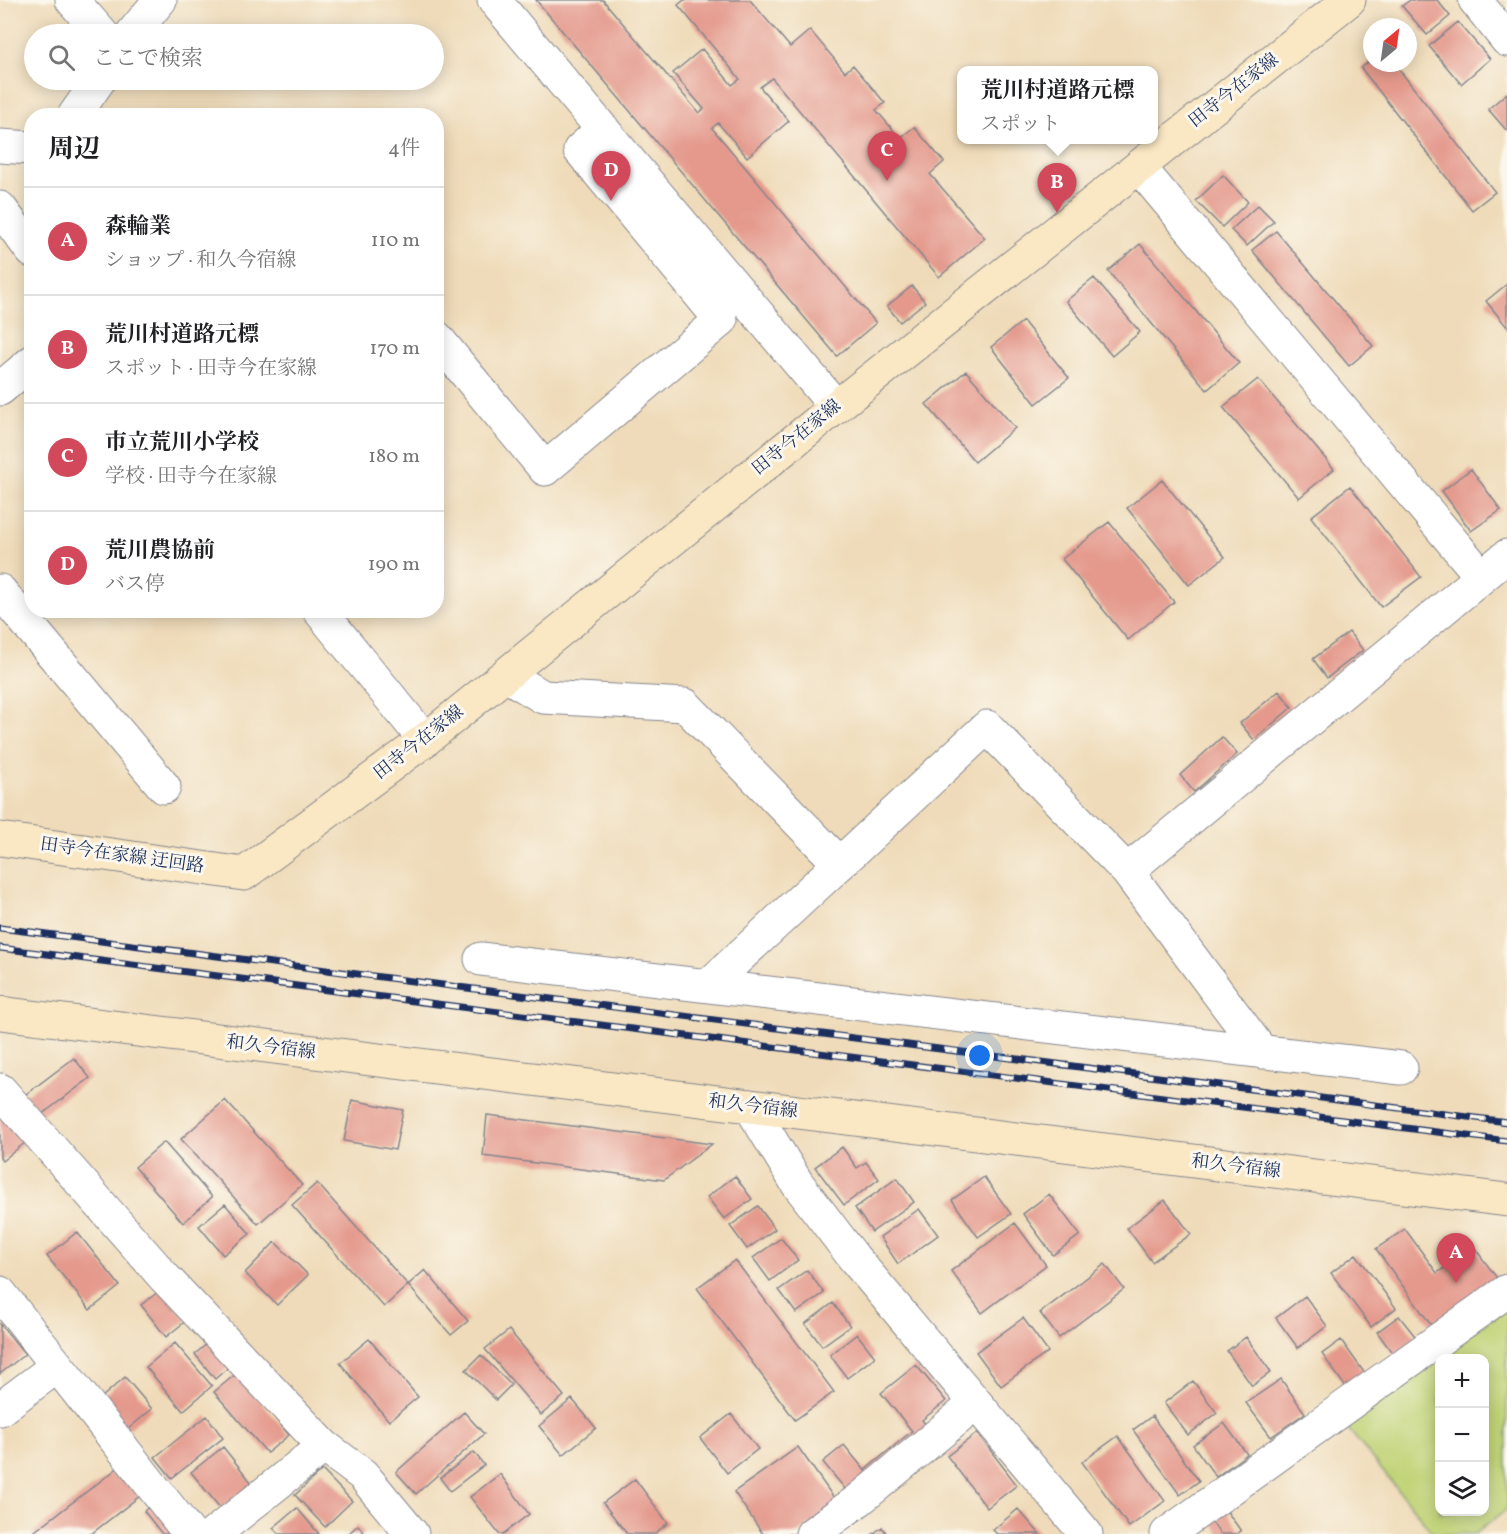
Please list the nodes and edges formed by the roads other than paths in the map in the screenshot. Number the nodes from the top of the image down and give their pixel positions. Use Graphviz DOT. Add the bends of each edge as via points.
graph roads {
  1 [pos="72,0"];
  2 [pos="160,0"];
  3 [pos="494,0"];
  4 [pos="1349,0"];
  5 [pos="1475,0"];
  6 [pos="93,24"];
  7 [pos="140,24"];
  8 [pos="1507,40"];
  9 [pos="92,90"];
  10 [pos="80,108"];
  11 [pos="603,129"];
  12 [pos="0,146"];
  13 [pos="24,148"];
  14 [pos="1139,166"];
  15 [pos="0,208"];
  16 [pos="24,240"];
  17 [pos="444,347"];
  18 [pos="24,369"];
  19 [pos="0,389"];
  20 [pos="836,407"];
  21 [pos="1507,556"];
  22 [pos="1482,577"];
  23 [pos="0,591"];
  24 [pos="325,618"];
  25 [pos="506,675"];
  26 [pos="424,740"];
  27 [pos="164,787"];
  28 [pos="0,839"];
  29 [pos="840,864"];
  30 [pos="1127,871"];
  31 [pos="243,874"];
  32 [pos="481,959"];
  33 [pos="708,986"];
  34 [pos="0,1013"];
  35 [pos="1262,1052"];
  36 [pos="1401,1068"];
  37 [pos="0,1090"];
  38 [pos="750,1106"];
  39 [pos="1507,1200"];
  40 [pos="1507,1291"];
  41 [pos="0,1293"];
  42 [pos="57,1366"];
  43 [pos="975,1404"];
  44 [pos="0,1409"];
  45 [pos="324,1446"];
  46 [pos="190,1534"];
  47 [pos="214,1534"];
  48 [pos="412,1534"];
  49 [pos="812,1534"];
  50 [pos="1086,1534"];
  51 [pos="1167,1534"];
  1 -- 6 [label="street"];
  2 -- 7 [label="street"];
  3 -- 11 [label="street"];
  4 -- 14 [label="main road, 田寺今在家線"];
  5 -- 8 [label="street"];
  9 -- 10 [label="street"];
  11 -- 17 [label="street" via="580,150 721,320 545,470"];
  11 -- 20 [label="street"];
  12 -- 13 [label="street"];
  14 -- 20 [label="main road, 田寺今在家線"];
  14 -- 22 [label="street"];
  15 -- 16 [label="street"];
  18 -- 19 [label="street"];
  20 -- 25 [label="main road, 田寺今在家線"];
  21 -- 22 [label="street"];
  22 -- 30 [label="street"];
  23 -- 27 [label="street"];
  24 -- 26 [label="street"];
  25 -- 26 [label="main road, 田寺今在家線"];
  25 -- 29 [label="street" via="543,696 686,705"];
  26 -- 31 [label="main road, 田寺今在家線"];
  28 -- 31 [label="main road, 田寺今在家線 迂回路"];
  29 -- 30 [label="street" via="987,727"];
  29 -- 33 [label="street"];
  30 -- 35 [label="street"];
  32 -- 33 [label="street"];
  33 -- 35 [label="street"];
  34 -- 38 [label="main road, 和久今宿線"];
  35 -- 36 [label="street"];
  37 -- 45 [label="street" via="165,1278"];
  38 -- 39 [label="main road, 和久今宿線"];
  38 -- 43 [label="street" via="797,1183 839,1239"];
  40 -- 51 [label="street"];
  41 -- 42 [label="street"];
  42 -- 44 [label="street"];
  42 -- 46 [label="street"];
  43 -- 49 [label="street"];
  43 -- 50 [label="street"];
  45 -- 47 [label="street"];
  45 -- 48 [label="street" via="363,1475"];
}
